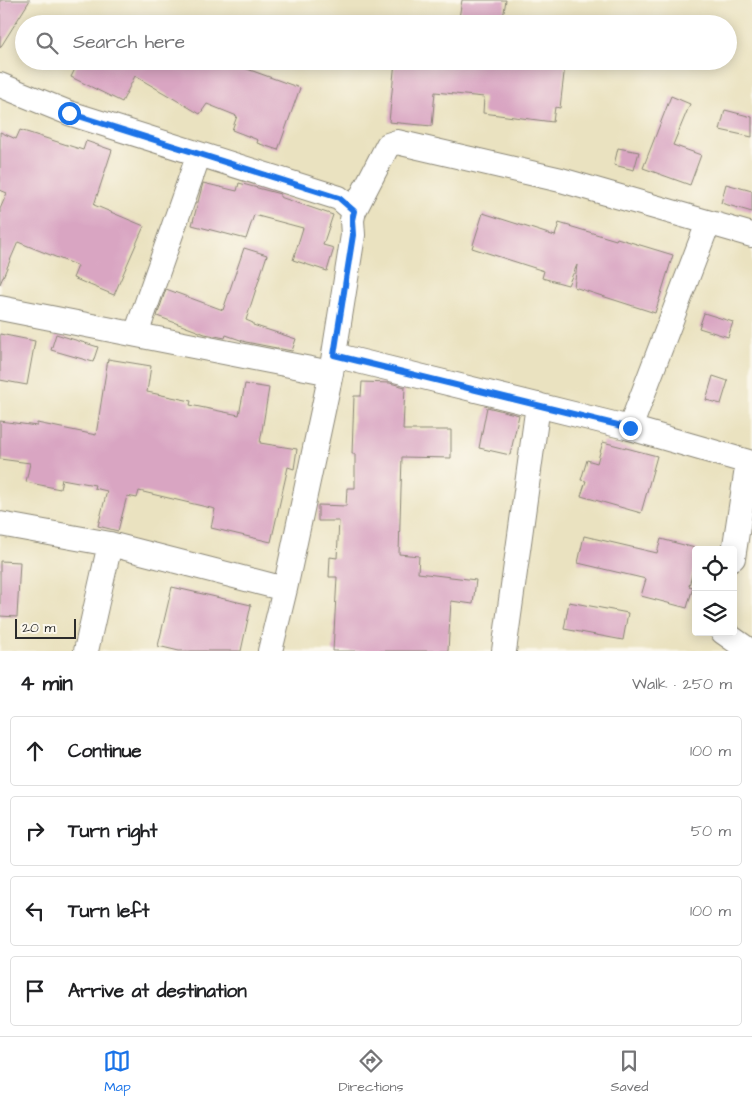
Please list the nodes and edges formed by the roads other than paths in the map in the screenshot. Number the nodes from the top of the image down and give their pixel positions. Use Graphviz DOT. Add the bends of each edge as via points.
graph roads {
  1 [pos="0,85"];
  2 [pos="199,154"];
  3 [pos="354,211"];
  4 [pos="708,223"];
  5 [pos="752,235"];
  6 [pos="0,308"];
  7 [pos="136,334"];
  8 [pos="332,364"];
  9 [pos="538,405"];
  10 [pos="630,428"];
  11 [pos="750,463"];
  12 [pos="0,524"];
  13 [pos="110,544"];
  14 [pos="735,546"];
  15 [pos="285,590"];
  16 [pos="729,636"];
  17 [pos="86,651"];
  18 [pos="270,651"];
  19 [pos="504,651"];
  20 [pos="750,651"];
  1 -- 2 [label="street" via="69,113"];
  2 -- 3 [label="street" via="339,198"];
  2 -- 7 [label="street"];
  3 -- 4 [label="street" via="388,145 397,142 561,180"];
  3 -- 8 [label="street"];
  4 -- 5 [label="street"];
  4 -- 10 [label="street"];
  6 -- 7 [label="street"];
  7 -- 8 [label="street"];
  8 -- 9 [label="street"];
  8 -- 15 [label="street"];
  9 -- 10 [label="street"];
  9 -- 19 [label="street"];
  10 -- 11 [label="street"];
  11 -- 14 [label="street"];
  12 -- 13 [label="street"];
  13 -- 15 [label="street"];
  13 -- 17 [label="street"];
  15 -- 18 [label="street"];
  16 -- 20 [label="street"];
}
